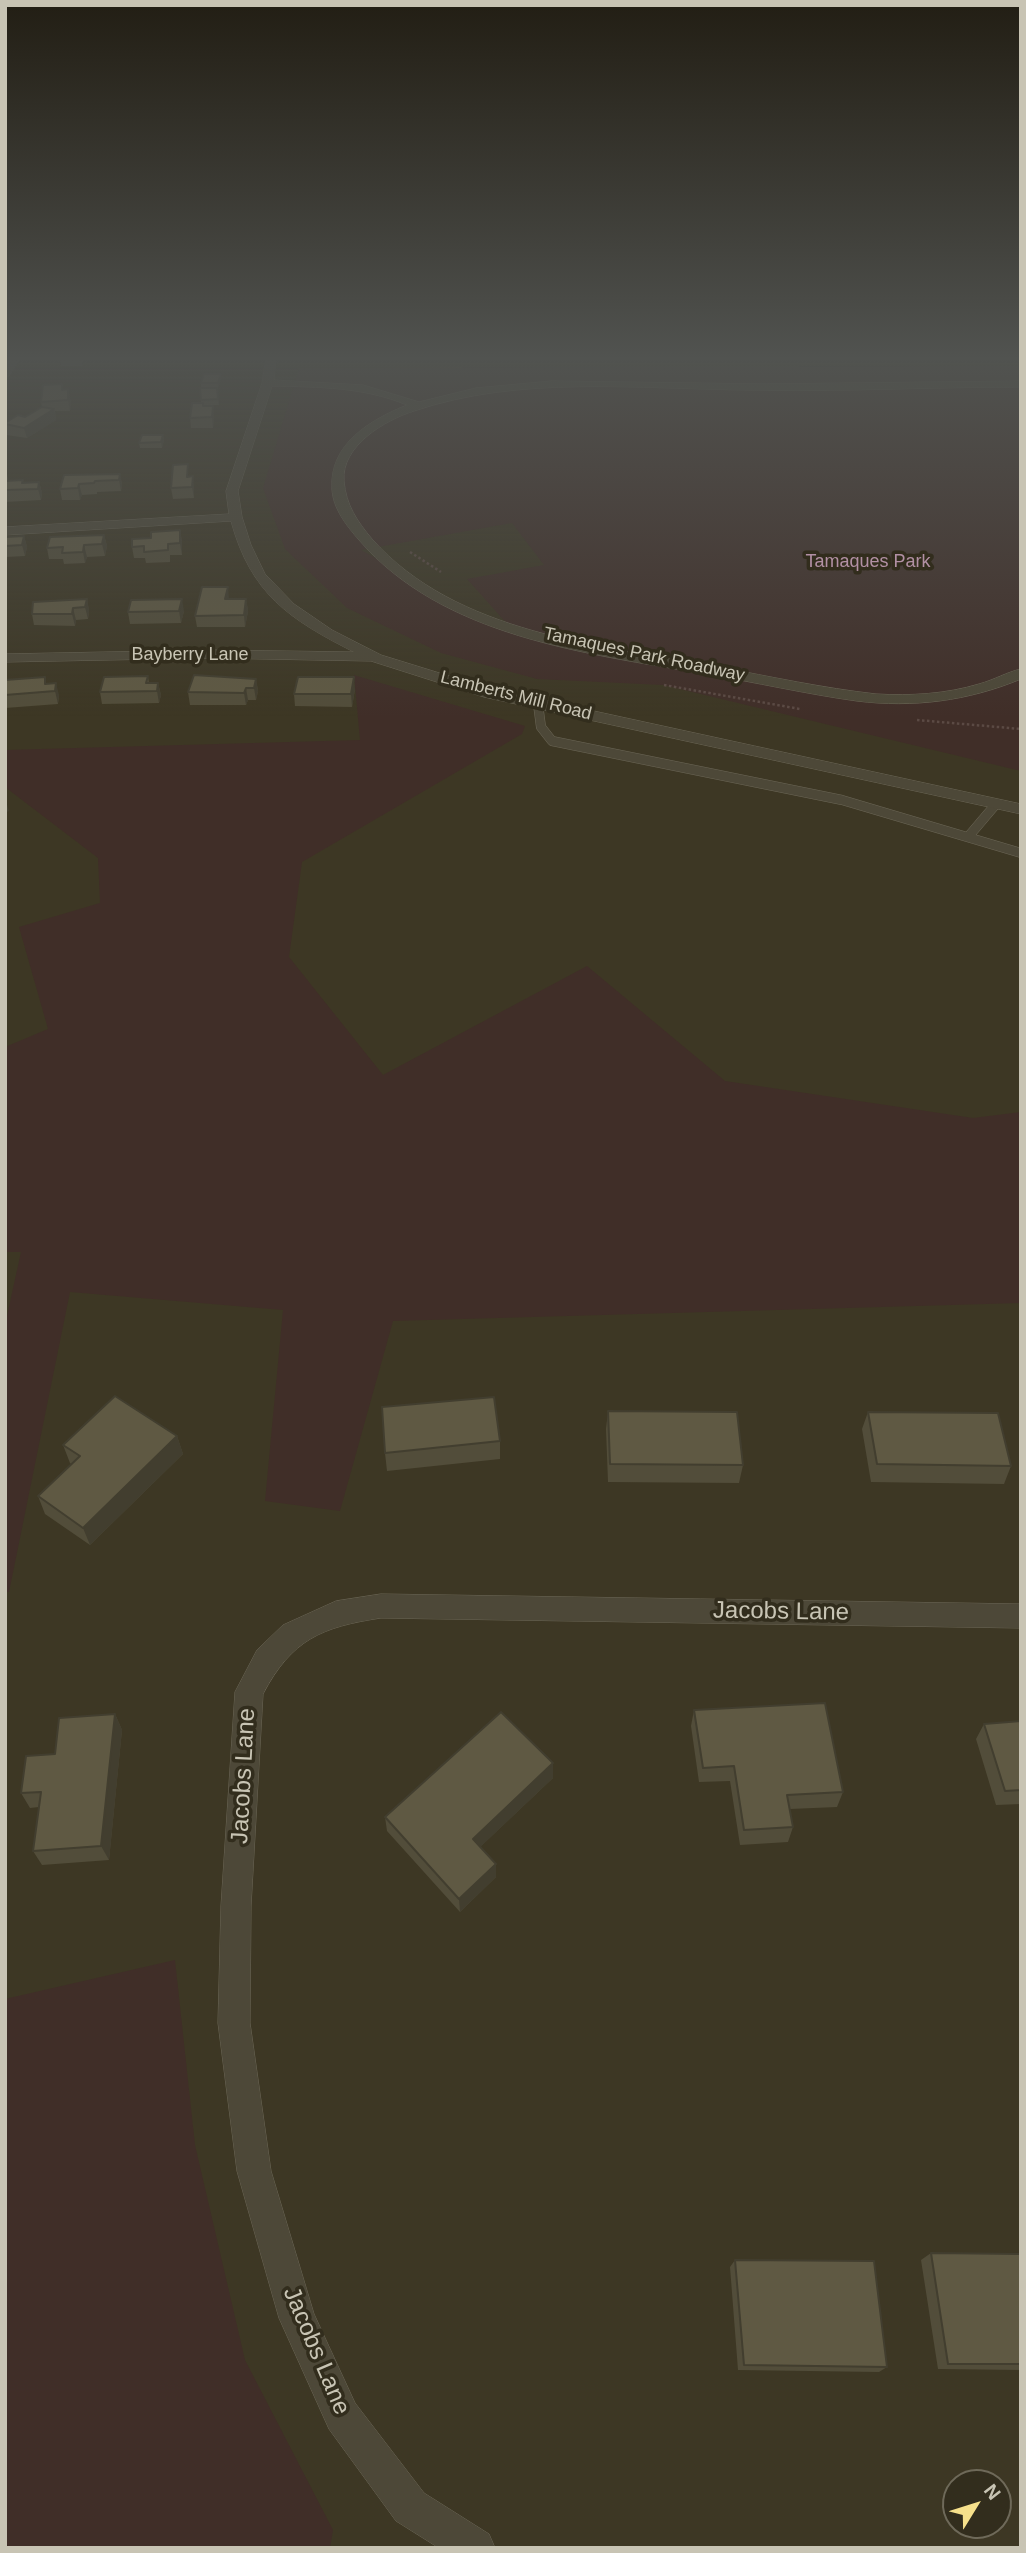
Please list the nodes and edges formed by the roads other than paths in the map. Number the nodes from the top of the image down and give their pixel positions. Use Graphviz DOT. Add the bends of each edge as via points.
graph roads {
  1 [pos="236,479"];
  2 [pos="336,479"];
  3 [pos="236,517"];
  4 [pos="5,531"];
  5 [pos="374,657"];
  6 [pos="5,659"];
  7 [pos="1021,673"];
  8 [pos="538,704"];
  9 [pos="842,800"];
  10 [pos="996,804"];
  11 [pos="1021,809"];
  12 [pos="968,837"];
  13 [pos="1021,853"];
  14 [pos="1021,1616"];
  15 [pos="475,2548"];
  1 -- 3 [label="street, Lamberts Mill Road" via="232,491"];
  2 -- 7 [label="street, Tamaques Park Roadway" via="340,506 355,532 419,587 457,606 565,642 877,699 939,698"];
  3 -- 4 [label="street"];
  3 -- 5 [label="street, Lamberts Mill Road" via="259,576 289,607"];
  5 -- 6 [label="street, Bayberry Lane" via="197,654"];
  5 -- 8 [label="street, Lamberts Mill Road"];
  8 -- 9 [label="lane" via="541,727 552,741"];
  8 -- 10 [label="street, Lamberts Mill Road"];
  9 -- 12 [label="lane"];
  10 -- 11 [label="street, Lamberts Mill Road"];
  10 -- 12 [label="lane"];
  12 -- 13 [label="lane"];
  14 -- 15 [label="street, Jacobs Lane" via="381,1606 336,1613 293,1634 267,1659 248,1692 236,1906 234,2023 254,2171 297,2318 342,2416 410,2507"];
}
